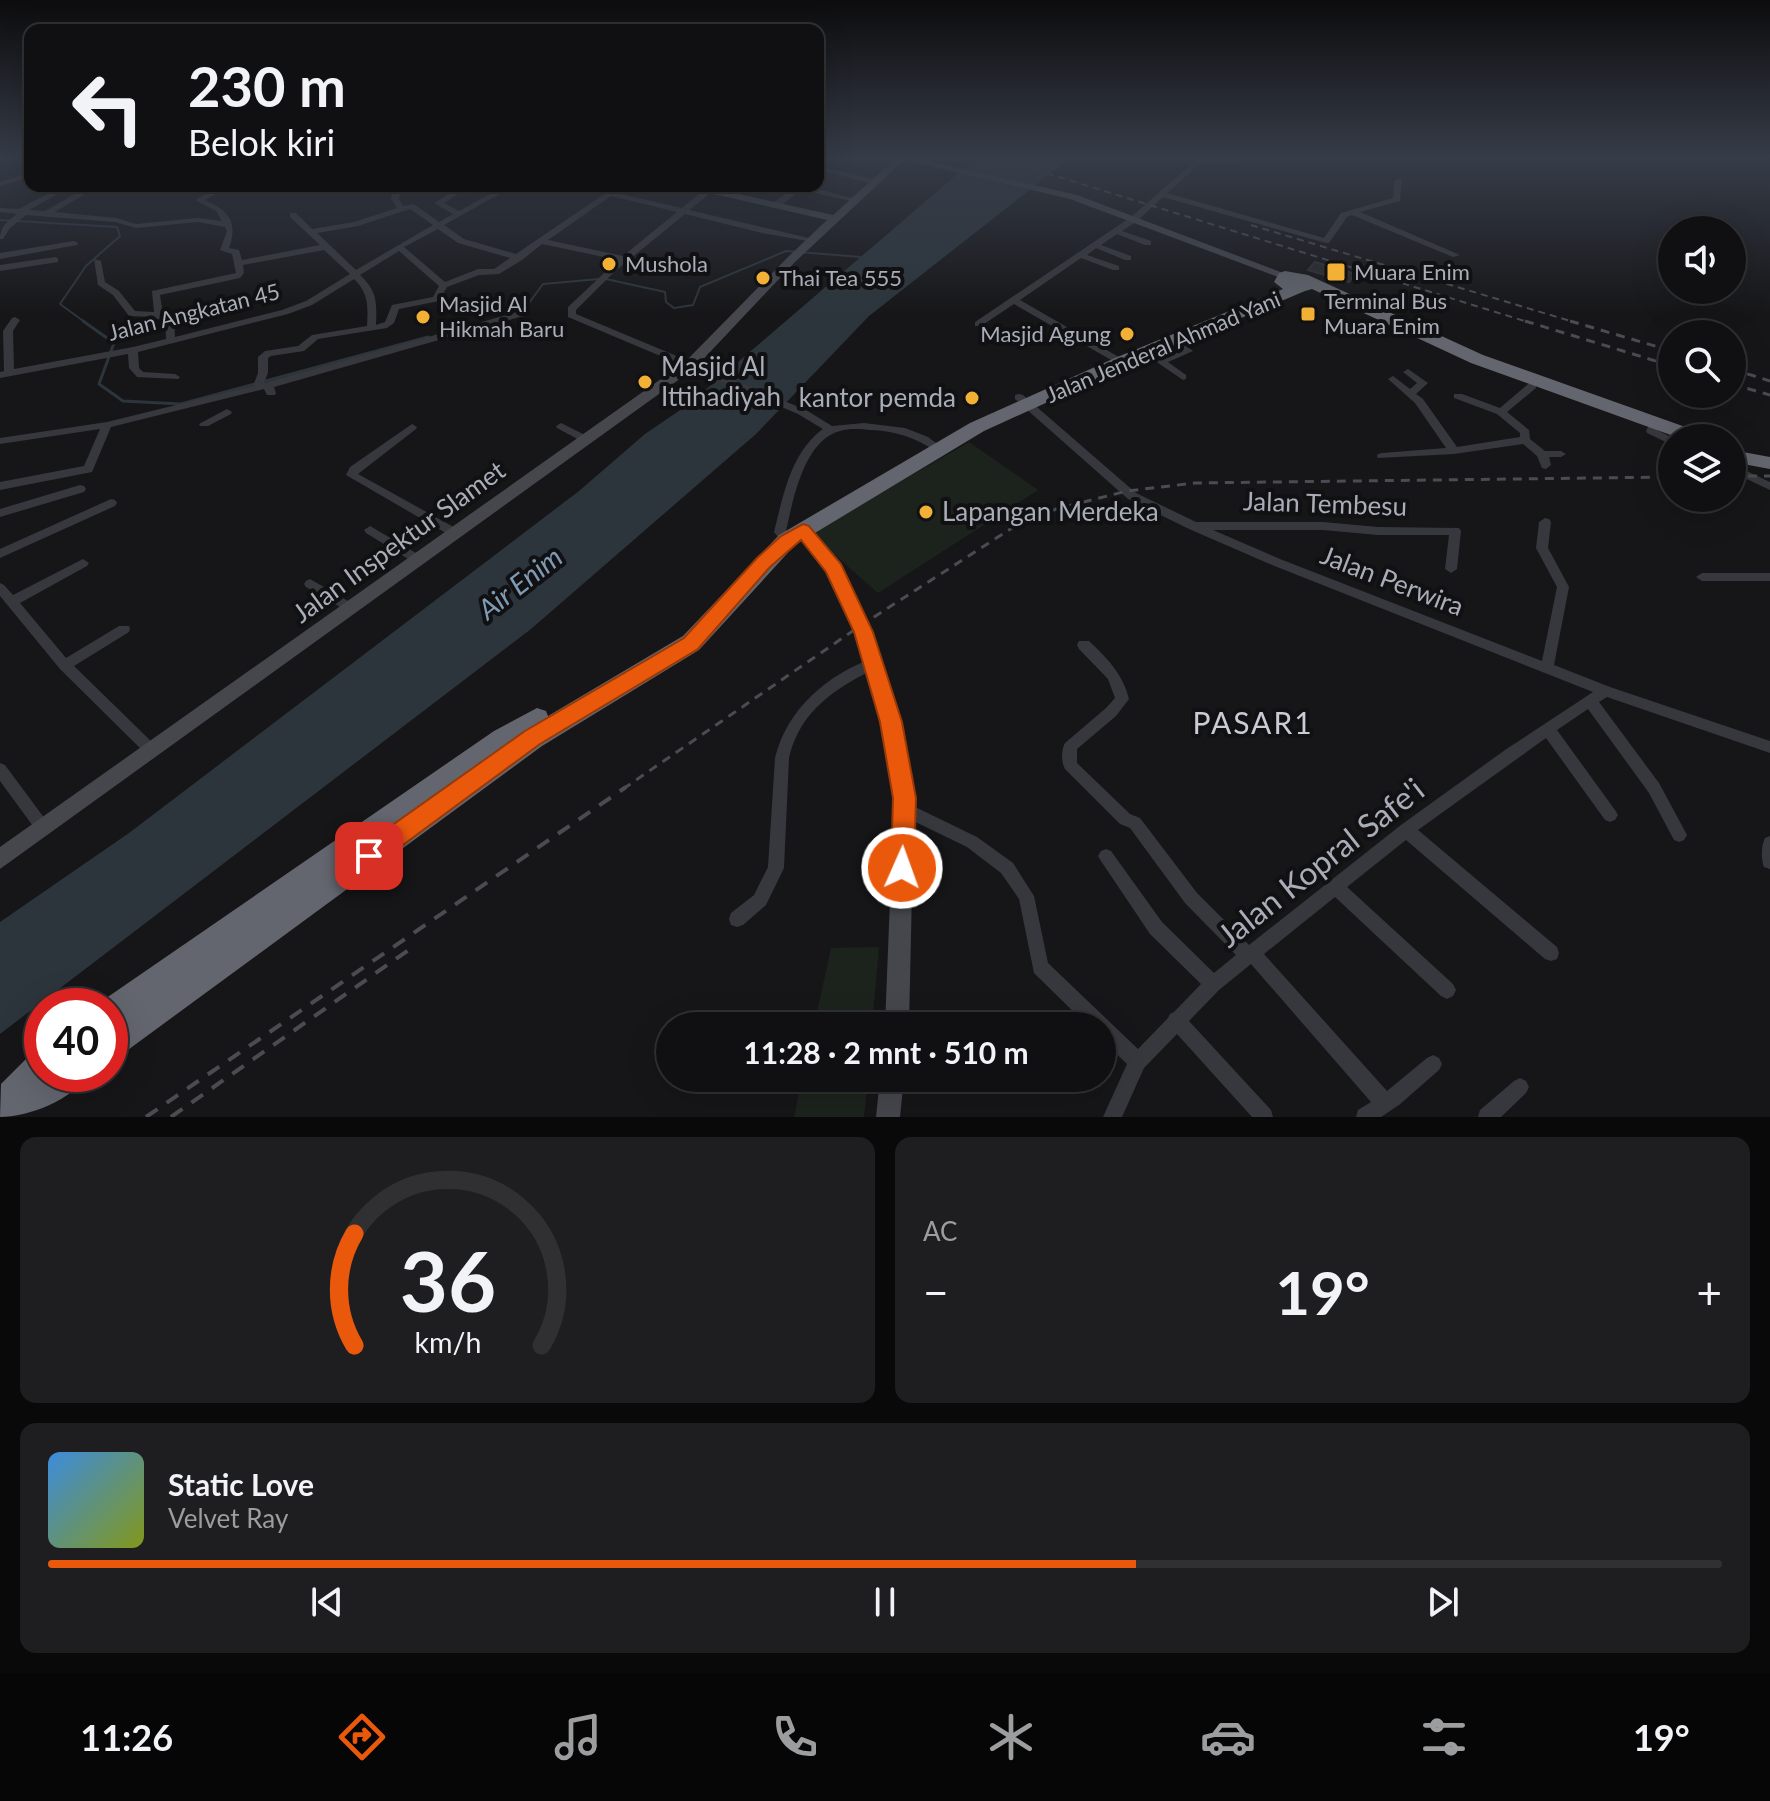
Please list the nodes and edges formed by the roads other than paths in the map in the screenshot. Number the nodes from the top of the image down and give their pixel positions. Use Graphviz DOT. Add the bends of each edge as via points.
graph roads {
  1 [pos="6,211"];
  2 [pos="25,211"];
  3 [pos="51,211"];
  4 [pos="220,211"];
  5 [pos="392,211"];
  6 [pos="419,211"];
  7 [pos="454,211"];
  8 [pos="465,211"];
  9 [pos="585,211"];
  10 [pos="681,211"];
  11 [pos="691,211"];
  12 [pos="799,211"];
  13 [pos="844,211"];
  14 [pos="1110,211"];
  15 [pos="1144,211"];
  16 [pos="1221,211"];
  17 [pos="1355,211"];
  18 [pos="1352,212"];
  19 [pos="20,214"];
  20 [pos="46,214"];
  21 [pos="460,214"];
  22 [pos="293,215"];
  23 [pos="835,219"];
  24 [pos="1134,219"];
  25 [pos="229,225"];
  26 [pos="438,226"];
  27 [pos="1115,231"];
  28 [pos="310,232"];
  29 [pos="0,237"];
  30 [pos="541,241"];
  31 [pos="810,242"];
  32 [pos="74,243"];
  33 [pos="1148,243"];
  34 [pos="1095,245"];
  35 [pos="325,247"];
  36 [pos="399,247"];
  37 [pos="1080,255"];
  38 [pos="1456,255"];
  39 [pos="0,256"];
  40 [pos="519,258"];
  41 [pos="1128,258"];
  42 [pos="625,259"];
  43 [pos="55,260"];
  44 [pos="97,261"];
  45 [pos="238,263"];
  46 [pos="0,268"];
  47 [pos="1116,268"];
  48 [pos="356,273"];
  49 [pos="1297,284"];
  50 [pos="444,285"];
  51 [pos="1015,301"];
  52 [pos="520,314"];
  53 [pos="159,315"];
  54 [pos="15,320"];
  55 [pos="978,324"];
  56 [pos="371,328"];
  57 [pos="171,341"];
  58 [pos="133,350"];
  59 [pos="1154,357"];
  60 [pos="1116,358"];
  61 [pos="690,365"];
  62 [pos="1408,372"];
  63 [pos="5,373"];
  64 [pos="175,377"];
  65 [pos="1183,377"];
  66 [pos="1393,379"];
  67 [pos="1532,386"];
  68 [pos="263,388"];
  69 [pos="1411,393"];
  70 [pos="1458,396"];
  71 [pos="221,398"];
  72 [pos="1023,401"];
  73 [pos="1501,412"];
  74 [pos="204,424"];
  75 [pos="107,425"];
  76 [pos="561,426"];
  77 [pos="412,427"];
  78 [pos="1652,428"];
  79 [pos="1658,429"];
  80 [pos="832,430"];
  81 [pos="1658,431"];
  82 [pos="587,440"];
  83 [pos="1525,440"];
  84 [pos="0,441"];
  85 [pos="934,446"];
  86 [pos="1746,449"];
  87 [pos="1454,451"];
  88 [pos="1770,451"];
  89 [pos="1561,454"];
  90 [pos="1382,456"];
  91 [pos="1746,459"];
  92 [pos="1770,463"];
  93 [pos="1746,475"];
  94 [pos="0,486"];
  95 [pos="1770,486"];
  96 [pos="80,489"];
  97 [pos="111,503"];
  98 [pos="0,513"];
  99 [pos="1545,522"];
  100 [pos="1193,526"];
  101 [pos="370,530"];
  102 [pos="455,533"];
  103 [pos="790,534"];
  104 [pos="0,554"];
  105 [pos="417,559"];
  106 [pos="83,563"];
  107 [pos="1451,569"];
  108 [pos="1702,577"];
  109 [pos="1770,577"];
  110 [pos="310,584"];
  111 [pos="0,588"];
  112 [pos="12,602"];
  113 [pos="351,608"];
  114 [pos="124,629"];
  115 [pos="1084,645"];
  116 [pos="873,663"];
  117 [pos="65,665"];
  118 [pos="1547,666"];
  119 [pos="1605,691"];
  120 [pos="1590,701"];
  121 [pos="1548,729"];
  122 [pos="1770,747"];
  123 [pos="152,751"];
  124 [pos="0,769"];
  125 [pos="904,809"];
  126 [pos="1610,815"];
  127 [pos="43,828"];
  128 [pos="1406,830"];
  129 [pos="1679,835"];
  130 [pos="1770,843"];
  131 [pos="1106,856"];
  132 [pos="0,859"];
  133 [pos="1770,862"];
  134 [pos="1335,887"];
  135 [pos="737,919"];
  136 [pos="1551,953"];
  137 [pos="1250,954"];
  138 [pos="1213,984"];
  139 [pos="1447,990"];
  140 [pos="128,1001"];
  141 [pos="897,1012"];
  142 [pos="1086,1012"];
  143 [pos="1176,1020"];
  144 [pos="128,1031"];
  145 [pos="1116,1041"];
  146 [pos="1138,1062"];
  147 [pos="1433,1064"];
  148 [pos="24,1085"];
  149 [pos="1520,1087"];
  150 [pos="33,1092"];
  151 [pos="891,1092"];
  152 [pos="1389,1100"];
  153 [pos="5,1103"];
  154 [pos="888,1117"];
  155 [pos="1112,1117"];
  156 [pos="1264,1117"];
  157 [pos="1365,1117"];
  158 [pos="1487,1117"];
  1 -- 19 [label="street"];
  2 -- 19 [label="street"];
  3 -- 20 [label="street"];
  4 -- 25 [label="street"];
  5 -- 28 [label="street"];
  6 -- 26 [label="street"];
  7 -- 21 [label="street"];
  8 -- 21 [label="street, Jalan Angkatan 45"];
  9 -- 30 [label="street"];
  10 -- 42 [label="street"];
  11 -- 31 [label="street"];
  12 -- 23 [label="street"];
  13 -- 23 [label="street, Jalan Inspektur Slamet"];
  14 -- 24 [label="street"];
  15 -- 24 [label="street"];
  16 -- 18 [label="street" via="1326,241"];
  17 -- 18 [label="street"];
  18 -- 38 [label="street"];
  19 -- 20 [label="street"];
  19 -- 29 [label="street"];
  20 -- 25 [label="street" via="136,226 198,220"];
  21 -- 26 [label="street, Jalan Angkatan 45"];
  22 -- 28 [label="street"];
  23 -- 31 [label="street, Jalan Inspektur Slamet"];
  24 -- 27 [label="street"];
  24 -- 49 [label="street"];
  25 -- 45 [label="street" via="224,250 236,252"];
  26 -- 36 [label="street, Jalan Angkatan 45"];
  26 -- 40 [label="street" via="461,241"];
  27 -- 33 [label="street"];
  27 -- 34 [label="street"];
  28 -- 35 [label="street"];
  30 -- 40 [label="street"];
  30 -- 42 [label="street"];
  31 -- 61 [label="street, Jalan Inspektur Slamet"];
  32 -- 39 [label="street"];
  34 -- 37 [label="street"];
  34 -- 41 [label="street"];
  35 -- 45 [label="street"];
  35 -- 48 [label="street"];
  36 -- 48 [label="street, Jalan Angkatan 45"];
  36 -- 50 [label="street"];
  37 -- 47 [label="street"];
  37 -- 51 [label="street"];
  40 -- 50 [label="street" via="496,272 478,272"];
  42 -- 61 [label="street" via="593,286 571,315"];
  43 -- 46 [label="street"];
  44 -- 53 [label="street" via="101,283 132,314"];
  45 -- 53 [label="street" via="237,276 155,293"];
  48 -- 56 [label="street" via="373,301"];
  48 -- 57 [label="street, Jalan Angkatan 45" via="285,312"];
  49 -- 59 [label="highway, Jalan Jenderal Ahmad Yani" via="1175,340"];
  49 -- 60 [label="highway, Jalan Jenderal Ahmad Yani"];
  49 -- 67 [label="highway" via="1473,365"];
  49 -- 78 [label="highway"];
  50 -- 56 [label="street" via="433,301 395,307 387,325"];
  51 -- 55 [label="street"];
  51 -- 60 [label="street"];
  52 -- 68 [label="street"];
  53 -- 57 [label="street" via="169,319"];
  54 -- 63 [label="street" via="8,331"];
  56 -- 68 [label="street" via="315,337 301,349 268,353 263,357"];
  57 -- 58 [label="street, Jalan Angkatan 45"];
  58 -- 63 [label="street, Jalan Angkatan 45"];
  58 -- 64 [label="street" via="140,375"];
  59 -- 60 [label="highway, Jalan Jenderal Ahmad Yani"];
  59 -- 65 [label="street"];
  60 -- 72 [label="highway, Jalan Jenderal Ahmad Yani"];
  61 -- 80 [label="street"];
  61 -- 82 [label="street, Jalan Inspektur Slamet"];
  62 -- 69 [label="street" via="1423,383"];
  66 -- 69 [label="street"];
  67 -- 73 [label="street"];
  67 -- 78 [label="highway"];
  68 -- 71 [label="street"];
  69 -- 87 [label="street"];
  70 -- 73 [label="street"];
  71 -- 74 [label="street" via="231,415"];
  71 -- 75 [label="street"];
  72 -- 85 [label="highway, Jalan Jenderal Ahmad Yani"];
  72 -- 100 [label="street, Jalan Perwira" via="1132,496"];
  73 -- 83 [label="street" via="1525,432"];
  75 -- 84 [label="street"];
  75 -- 94 [label="street" via="88,469"];
  76 -- 82 [label="street"];
  77 -- 102 [label="street" via="352,475"];
  78 -- 79 [label="highway"];
  78 -- 81 [label="highway"];
  80 -- 85 [label="street" via="889,427 912,432"];
  80 -- 103 [label="street" via="817,439 797,473"];
  82 -- 102 [label="street, Jalan Inspektur Slamet"];
  83 -- 87 [label="street"];
  83 -- 89 [label="street" via="1544,460"];
  85 -- 103 [label="highway, Jalan Jenderal Ahmad Yani"];
  86 -- 88 [label="highway"];
  87 -- 90 [label="street"];
  91 -- 92 [label="highway"];
  93 -- 95 [label="street"];
  96 -- 98 [label="street"];
  97 -- 104 [label="street"];
  99 -- 118 [label="street" via="1542,548 1563,587"];
  100 -- 107 [label="street, Jalan Tembesu" via="1455,531"];
  100 -- 118 [label="street, Jalan Perwira"];
  101 -- 105 [label="street"];
  102 -- 105 [label="street, Jalan Inspektur Slamet"];
  103 -- 116 [label="street" via="834,569"];
  103 -- 140 [label="highway" via="751,557 678,638 503,739"];
  103 -- 144 [label="highway" via="691,643 533,738"];
  105 -- 113 [label="street, Jalan Inspektur Slamet"];
  106 -- 112 [label="street"];
  108 -- 109 [label="street"];
  110 -- 113 [label="street"];
  111 -- 112 [label="street"];
  112 -- 117 [label="street"];
  113 -- 123 [label="street, Jalan Inspektur Slamet"];
  114 -- 117 [label="street"];
  115 -- 137 [label="street" via="1110,670 1122,699 1070,747 1070,765 1135,823 1191,898"];
  116 -- 125 [label="street" via="891,722"];
  116 -- 135 [label="street" via="824,693 786,741 776,868 760,900"];
  117 -- 123 [label="street"];
  118 -- 119 [label="street, Jalan Perwira"];
  119 -- 120 [label="street, Jalan Kopral Safe'i"];
  119 -- 122 [label="street, Jalan Perwira"];
  120 -- 121 [label="street, Jalan Kopral Safe'i"];
  120 -- 129 [label="street" via="1654,788"];
  121 -- 126 [label="street"];
  121 -- 128 [label="street, Jalan Kopral Safe'i"];
  123 -- 127 [label="street, Jalan Inspektur Slamet"];
  124 -- 127 [label="street"];
  125 -- 141 [label="street"];
  125 -- 142 [label="street" via="972,842 1007,868 1026,896 1040,967"];
  127 -- 132 [label="street, Jalan Inspektur Slamet"];
  128 -- 134 [label="street, Jalan Kopral Safe'i"];
  128 -- 136 [label="street"];
  130 -- 133 [label="street"];
  131 -- 138 [label="street" via="1156,928"];
  134 -- 137 [label="street, Jalan Kopral Safe'i"];
  134 -- 139 [label="street"];
  137 -- 138 [label="street, Jalan Kopral Safe'i"];
  137 -- 152 [label="street" via="1369,1089"];
  138 -- 143 [label="street, Jalan Kopral Safe'i"];
  143 -- 146 [label="street, Jalan Kopral Safe'i"];
  143 -- 156 [label="street"];
  145 -- 146 [label="street"];
  146 -- 155 [label="street, Jalan Kopral Safe'i"];
  147 -- 152 [label="street"];
  148 -- 153 [label="highway"];
  149 -- 158 [label="street"];
  150 -- 153 [label="highway"];
  151 -- 154 [label="street"];
  152 -- 157 [label="street"];
}
